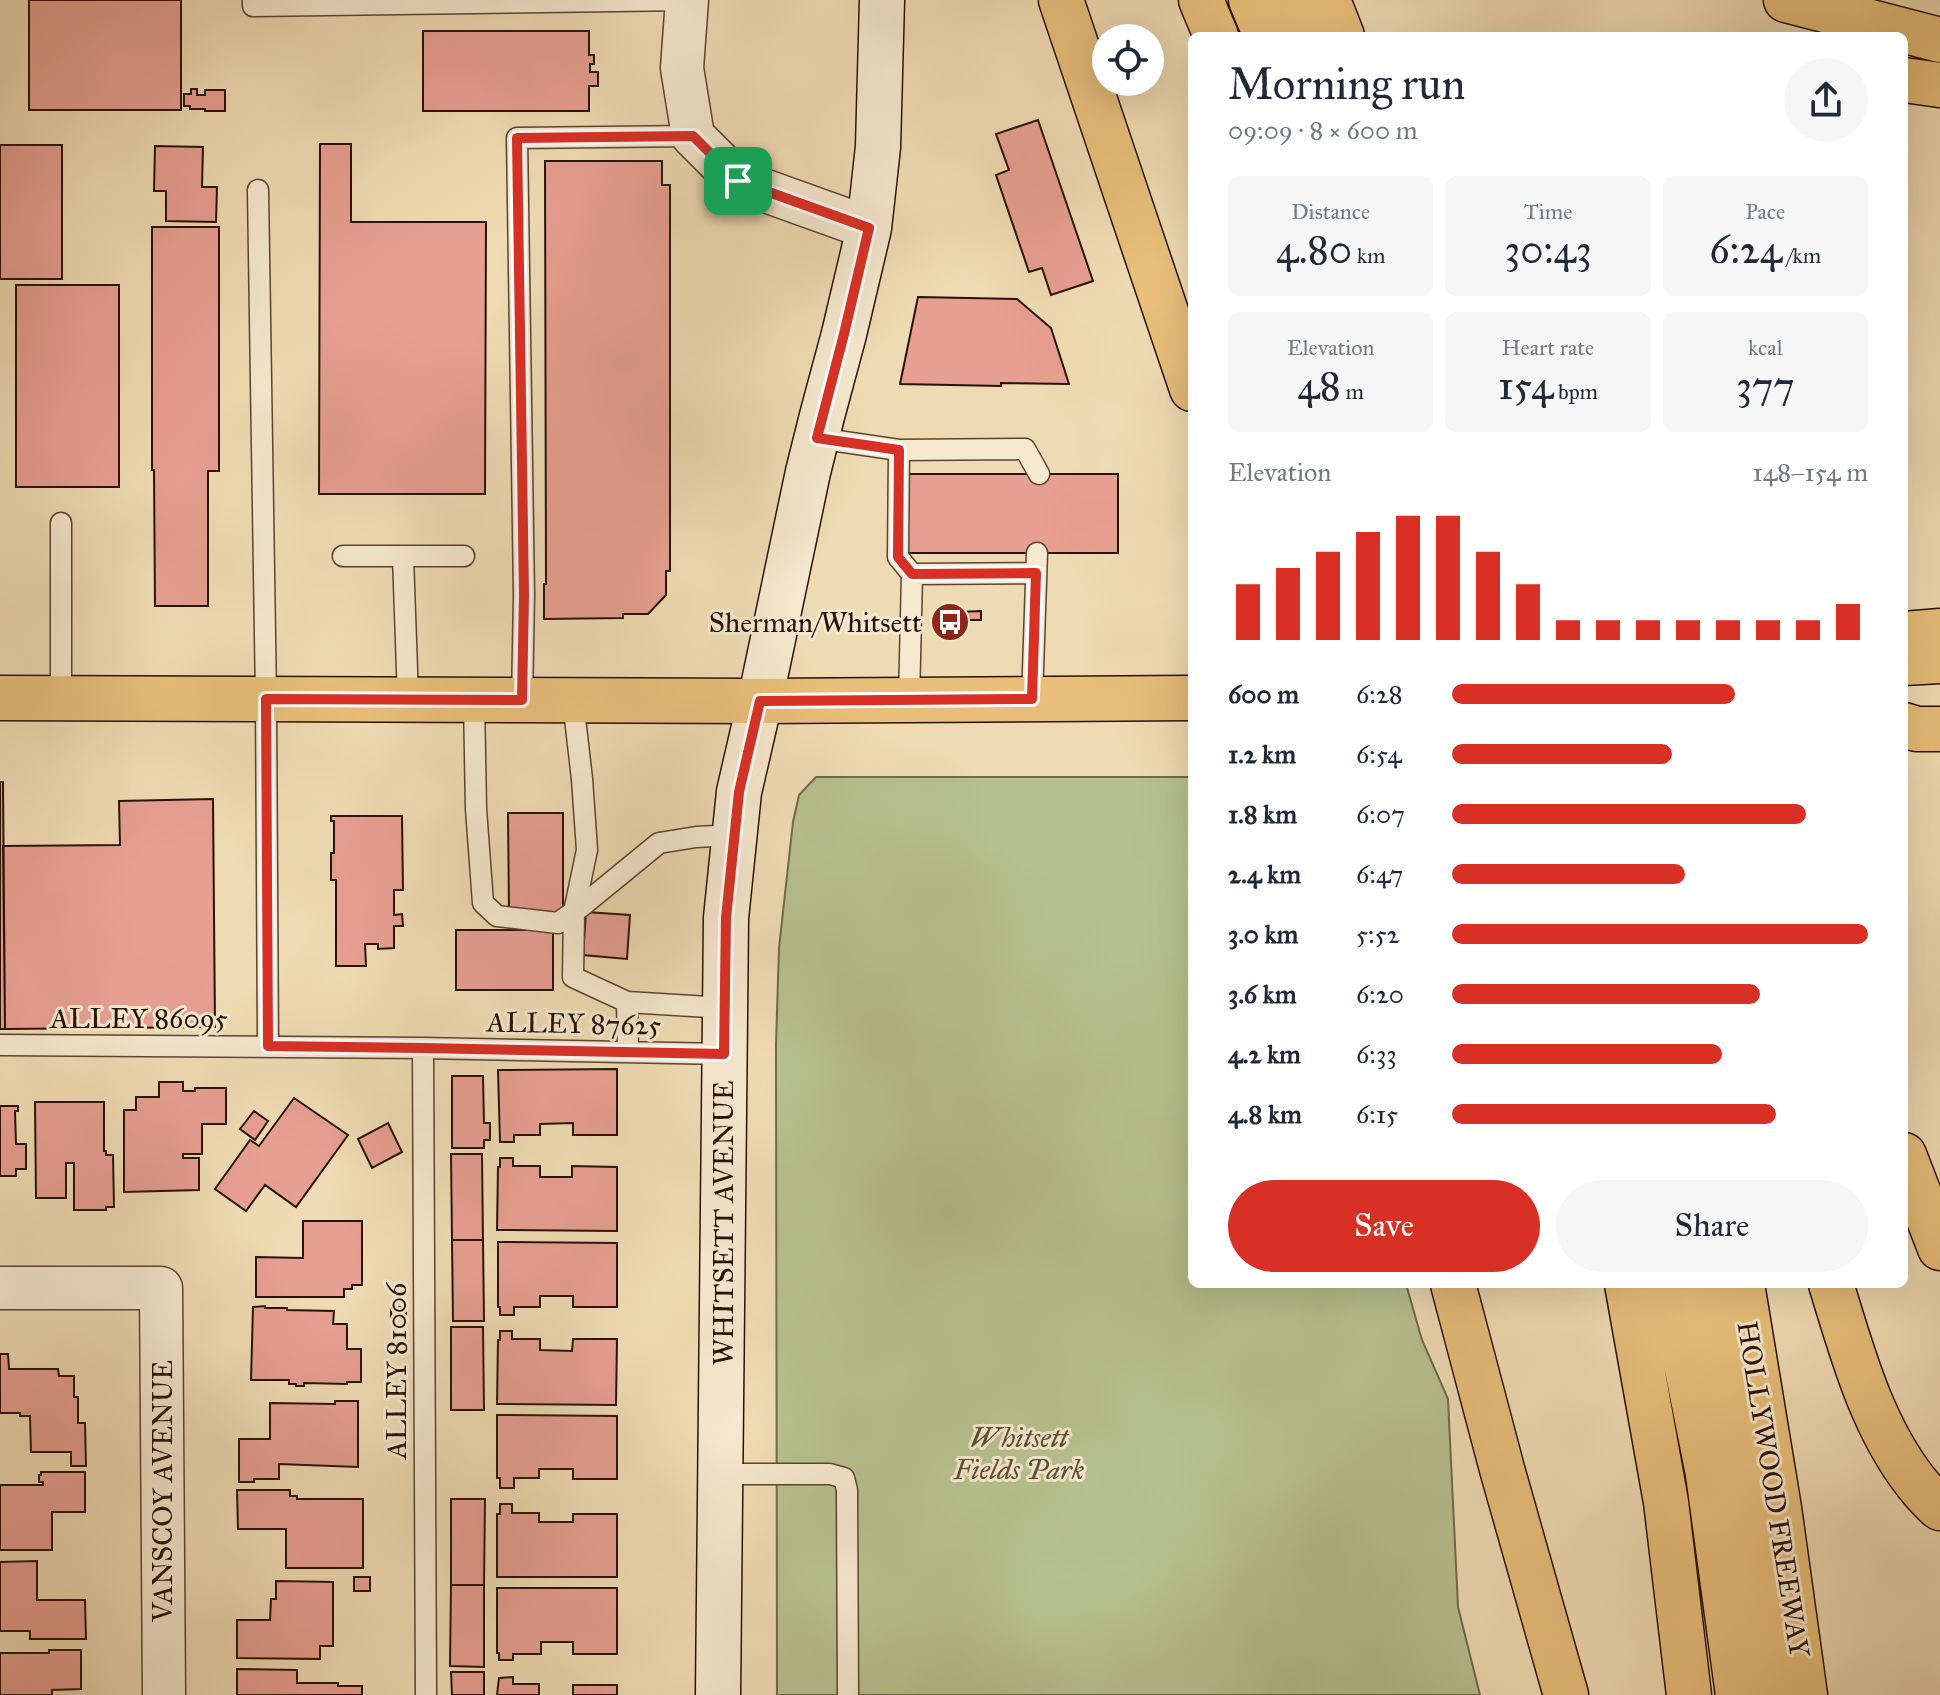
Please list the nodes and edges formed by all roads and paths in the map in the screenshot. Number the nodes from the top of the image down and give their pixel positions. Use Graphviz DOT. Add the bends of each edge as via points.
graph roads {
  1 [pos="253,0"];
  2 [pos="687,0"];
  3 [pos="882,0"];
  4 [pos="1061,0"];
  5 [pos="1201,0"];
  6 [pos="1251,0"];
  7 [pos="1285,0"];
  8 [pos="1328,0"];
  9 [pos="1786,0"];
  10 [pos="1214,32"];
  11 [pos="1264,32"];
  12 [pos="1298,32"];
  13 [pos="1340,32"];
  14 [pos="1940,40"];
  15 [pos="1908,81"];
  16 [pos="1940,85"];
  17 [pos="693,136"];
  18 [pos="258,190"];
  19 [pos="869,228"];
  20 [pos="1188,377"];
  21 [pos="817,438"];
  22 [pos="899,450"];
  23 [pos="1039,474"];
  24 [pos="61,523"];
  25 [pos="343,556"];
  26 [pos="403,556"];
  27 [pos="464,556"];
  28 [pos="912,574"];
  29 [pos="1940,631"];
  30 [pos="1908,634"];
  31 [pos="1940,661"];
  32 [pos="1908,663"];
  33 [pos="0,698"];
  34 [pos="61,698"];
  35 [pos="1188,698"];
  36 [pos="266,699"];
  37 [pos="408,699"];
  38 [pos="1032,699"];
  39 [pos="474,700"];
  40 [pos="522,700"];
  41 [pos="909,700"];
  42 [pos="573,701"];
  43 [pos="760,701"];
  44 [pos="1908,726"];
  45 [pos="1940,729"];
  46 [pos="735,835"];
  47 [pos="574,912"];
  48 [pos="627,1002"];
  49 [pos="725,1008"];
  50 [pos="0,1045"];
  51 [pos="268,1046"];
  52 [pos="423,1048"];
  53 [pos="628,1052"];
  54 [pos="724,1054"];
  55 [pos="1908,1165"];
  56 [pos="1940,1248"];
  57 [pos="0,1288"];
  58 [pos="1454,1288"];
  59 [pos="1628,1288"];
  60 [pos="1671,1288"];
  61 [pos="1705,1288"];
  62 [pos="1743,1288"];
  63 [pos="1832,1288"];
  64 [pos="720,1474"];
  65 [pos="1940,1508"];
  66 [pos="164,1695"];
  67 [pos="426,1695"];
  68 [pos="718,1695"];
  69 [pos="848,1695"];
  70 [pos="1566,1695"];
  71 [pos="1689,1695"];
  72 [pos="1738,1695"];
  73 [pos="1769,1695"];
  74 [pos="1805,1695"];
  1 -- 2 [label="lane" via="253,6"];
  2 -- 17 [label="street" via="682,68"];
  3 -- 19 [label="main road, WHITSETT AVENUE" via="878,147"];
  4 -- 20 [label="main road"];
  5 -- 10 [label="main road"];
  6 -- 11 [label="main road"];
  7 -- 12 [label="main road"];
  8 -- 13 [label="main road"];
  9 -- 14 [label="main road"];
  15 -- 16 [label="main road"];
  17 -- 19 [label="street" via="738,181"];
  17 -- 40 [label="lane" via="517,138"];
  18 -- 36 [label="lane"];
  19 -- 21 [label="main road, WHITSETT AVENUE"];
  21 -- 22 [label="lane"];
  21 -- 43 [label="main road, WHITSETT AVENUE"];
  22 -- 23 [label="lane" via="1025,449"];
  22 -- 28 [label="lane" via="898,557"];
  24 -- 34 [label="lane"];
  25 -- 26 [label="lane"];
  26 -- 27 [label="lane"];
  26 -- 37 [label="lane"];
  28 -- 38 [label="lane" via="1036,563"];
  28 -- 41 [label="lane"];
  29 -- 30 [label="main road"];
  31 -- 32 [label="main road"];
  33 -- 34 [label="main road"];
  34 -- 36 [label="main road"];
  35 -- 38 [label="main road"];
  36 -- 37 [label="main road"];
  36 -- 51 [label="lane"];
  37 -- 39 [label="main road"];
  38 -- 41 [label="main road"];
  39 -- 40 [label="main road"];
  39 -- 47 [label="lane" via="483,903 497,916 558,923"];
  40 -- 42 [label="main road"];
  41 -- 43 [label="main road"];
  42 -- 43 [label="main road"];
  42 -- 47 [label="lane" via="587,850"];
  43 -- 46 [label="main road, WHITSETT AVENUE"];
  44 -- 45 [label="main road"];
  46 -- 47 [label="lane" via="659,843"];
  46 -- 49 [label="main road, WHITSETT AVENUE" via="726,918"];
  47 -- 48 [label="lane" via="573,977"];
  48 -- 49 [label="lane"];
  48 -- 53 [label="lane"];
  49 -- 54 [label="main road, WHITSETT AVENUE"];
  50 -- 51 [label="lane, ALLEY 86095"];
  51 -- 52 [label="lane, ALLEY 86095"];
  52 -- 53 [label="lane, ALLEY 87625"];
  52 -- 67 [label="lane, ALLEY 81006"];
  53 -- 54 [label="lane, ALLEY 87625"];
  54 -- 64 [label="main road, WHITSETT AVENUE"];
  55 -- 56 [label="main road"];
  57 -- 66 [label="street, VANSCOY AVENUE" via="161,1288"];
  58 -- 70 [label="main road"];
  59 -- 71 [label="main road" via="1666,1502"];
  60 -- 72 [label="main road" via="1708,1474"];
  61 -- 73 [label="main road" via="1752,1561"];
  62 -- 74 [label="main road, HOLLYWOOD FREEWAY"];
  63 -- 65 [label="main road" via="1878,1422 1903,1465"];
  64 -- 68 [label="main road, WHITSETT AVENUE"];
  64 -- 69 [label="lane" via="844,1478"];
}
